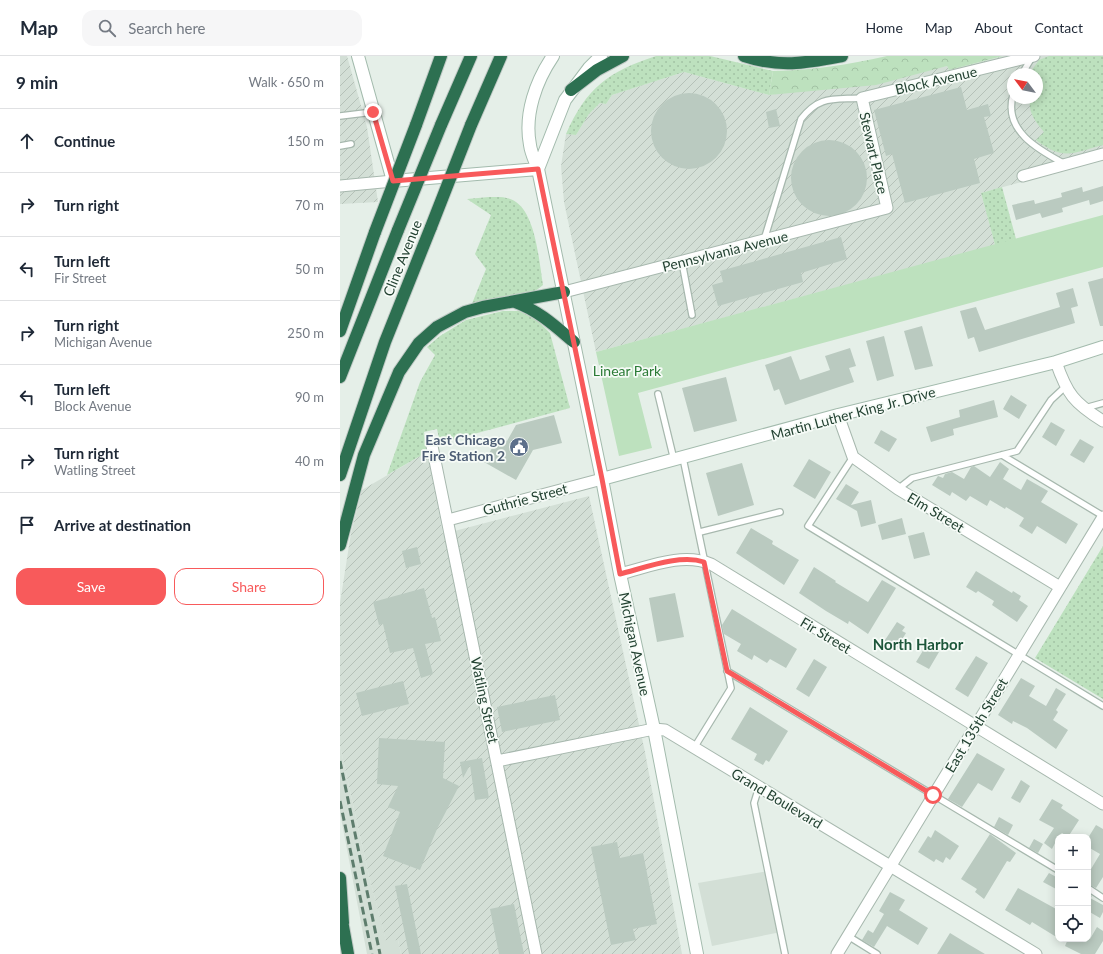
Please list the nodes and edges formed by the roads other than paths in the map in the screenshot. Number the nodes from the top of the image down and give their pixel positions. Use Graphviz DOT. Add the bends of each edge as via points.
graph roads {
  1 [pos="358,56"];
  2 [pos="441,56"];
  3 [pos="471,56"];
  4 [pos="501,56"];
  5 [pos="553,56"];
  6 [pos="601,56"];
  7 [pos="623,56"];
  8 [pos="744,56"];
  9 [pos="842,56"];
  10 [pos="1033,56"];
  11 [pos="1026,68"];
  12 [pos="571,90"];
  13 [pos="862,98"];
  14 [pos="1012,104"];
  15 [pos="373,112"];
  16 [pos="340,116"];
  17 [pos="351,144"];
  18 [pos="340,146"];
  19 [pos="1103,154"];
  20 [pos="1065,164"];
  21 [pos="538,169"];
  22 [pos="1023,176"];
  23 [pos="393,181"];
  24 [pos="340,186"];
  25 [pos="887,208"];
  26 [pos="764,240"];
  27 [pos="682,262"];
  28 [pos="564,292"];
  29 [pos="514,301"];
  30 [pos="692,314"];
  31 [pos="340,331"];
  32 [pos="574,342"];
  33 [pos="1103,347"];
  34 [pos="1056,362"];
  35 [pos="340,377"];
  36 [pos="1065,387"];
  37 [pos="658,394"];
  38 [pos="1103,403"];
  39 [pos="1083,409"];
  40 [pos="838,415"];
  41 [pos="1103,421"];
  42 [pos="432,446"];
  43 [pos="1002,455"];
  44 [pos="853,457"];
  45 [pos="679,459"];
  46 [pos="340,475"];
  47 [pos="602,479"];
  48 [pos="898,489"];
  49 [pos="780,512"];
  50 [pos="1103,516"];
  51 [pos="448,520"];
  52 [pos="700,532"];
  53 [pos="340,545"];
  54 [pos="704,562"];
  55 [pos="620,574"];
  56 [pos="1060,587"];
  57 [pos="1018,656"];
  58 [pos="727,671"];
  59 [pos="1103,706"];
  60 [pos="975,726"];
  61 [pos="654,729"];
  62 [pos="694,748"];
  63 [pos="497,761"];
  64 [pos="759,787"];
  65 [pos="933,795"];
  66 [pos="1103,804"];
  67 [pos="890,866"];
  68 [pos="1055,868"];
  69 [pos="340,878"];
  70 [pos="1091,890"];
  71 [pos="1103,898"];
  72 [pos="341,918"];
  73 [pos="848,936"];
  74 [pos="348,954"];
  75 [pos="536,954"];
  76 [pos="697,954"];
  77 [pos="785,954"];
  78 [pos="837,954"];
  79 [pos="877,954"];
  80 [pos="1036,954"];
  1 -- 15 [label="main road"];
  2 -- 31 [label="highway, bridge"];
  3 -- 35 [label="highway, Cline Avenue, bridge"];
  4 -- 46 [label="highway, Cline Avenue, bridge" via="385,342"];
  5 -- 21 [label="main road, Michigan Avenue" via="536,89 528,119 530,145"];
  6 -- 12 [label="main road"];
  7 -- 12 [label="highway" via="597,70"];
  8 -- 9 [label="highway" via="779,65"];
  10 -- 11 [label="lane"];
  10 -- 13 [label="street, Block Avenue"];
  12 -- 21 [label="main road" via="560,111"];
  13 -- 25 [label="street, Stewart Place"];
  13 -- 26 [label="lane" via="821,101 810,107 801,120"];
  14 -- 20 [label="lane" via="1014,124 1031,144"];
  15 -- 16 [label="lane"];
  15 -- 23 [label="main road"];
  17 -- 18 [label="lane"];
  19 -- 20 [label="street"];
  20 -- 22 [label="street"];
  21 -- 23 [label="main road"];
  21 -- 28 [label="main road, Michigan Avenue"];
  23 -- 24 [label="street"];
  25 -- 26 [label="street, Pennsylvania Avenue"];
  26 -- 27 [label="street, Pennsylvania Avenue"];
  27 -- 28 [label="street, Pennsylvania Avenue"];
  27 -- 30 [label="lane"];
  28 -- 29 [label="highway"];
  28 -- 32 [label="main road, Michigan Avenue"];
  29 -- 32 [label="highway" via="543,315"];
  29 -- 53 [label="highway" via="465,312 437,327 404,361 364,455"];
  32 -- 47 [label="main road, Michigan Avenue"];
  33 -- 34 [label="main road, Martin Luther King Jr. Drive"];
  34 -- 36 [label="street"];
  34 -- 40 [label="main road, Martin Luther King Jr. Drive"];
  36 -- 39 [label="street"];
  36 -- 43 [label="lane" via="1051,400 1017,451"];
  37 -- 45 [label="lane"];
  38 -- 39 [label="lane"];
  39 -- 41 [label="street"];
  40 -- 44 [label="street"];
  40 -- 45 [label="main road, Martin Luther King Jr. Drive"];
  42 -- 51 [label="street, Watling Street"];
  43 -- 48 [label="lane" via="912,478"];
  43 -- 50 [label="lane"];
  44 -- 48 [label="street, Elm Street"];
  44 -- 57 [label="lane" via="808,526"];
  45 -- 47 [label="main road, Martin Luther King Jr. Drive"];
  45 -- 52 [label="lane"];
  47 -- 51 [label="street, Guthrie Street"];
  47 -- 55 [label="main road, Michigan Avenue"];
  48 -- 56 [label="street, Elm Street"];
  49 -- 52 [label="lane"];
  50 -- 56 [label="street, East 135th Street"];
  51 -- 63 [label="street, Watling Street"];
  52 -- 54 [label="lane"];
  54 -- 55 [label="street, Fir Street" via="679,560"];
  54 -- 58 [label="lane"];
  54 -- 60 [label="street, Fir Street"];
  55 -- 61 [label="main road, Michigan Avenue"];
  56 -- 57 [label="street, East 135th Street"];
  57 -- 59 [label="lane"];
  57 -- 60 [label="street, East 135th Street"];
  58 -- 62 [label="lane" via="731,688"];
  58 -- 65 [label="lane"];
  60 -- 65 [label="street, East 135th Street"];
  60 -- 66 [label="street, Fir Street"];
  61 -- 62 [label="street, Grand Boulevard" via="665,730"];
  61 -- 63 [label="street, Grand Boulevard"];
  61 -- 76 [label="main road, Michigan Avenue"];
  62 -- 64 [label="street, Grand Boulevard"];
  63 -- 75 [label="street, Watling Street"];
  64 -- 67 [label="street, Grand Boulevard"];
  64 -- 77 [label="lane" via="754,803"];
  65 -- 67 [label="street, East 135th Street"];
  65 -- 68 [label="lane"];
  67 -- 73 [label="street, East 135th Street"];
  67 -- 80 [label="street, Grand Boulevard"];
  69 -- 72 [label="highway"];
  70 -- 71 [label="lane"];
  72 -- 74 [label="highway"];
  73 -- 78 [label="street, East 135th Street"];
  73 -- 79 [label="lane"];
}
